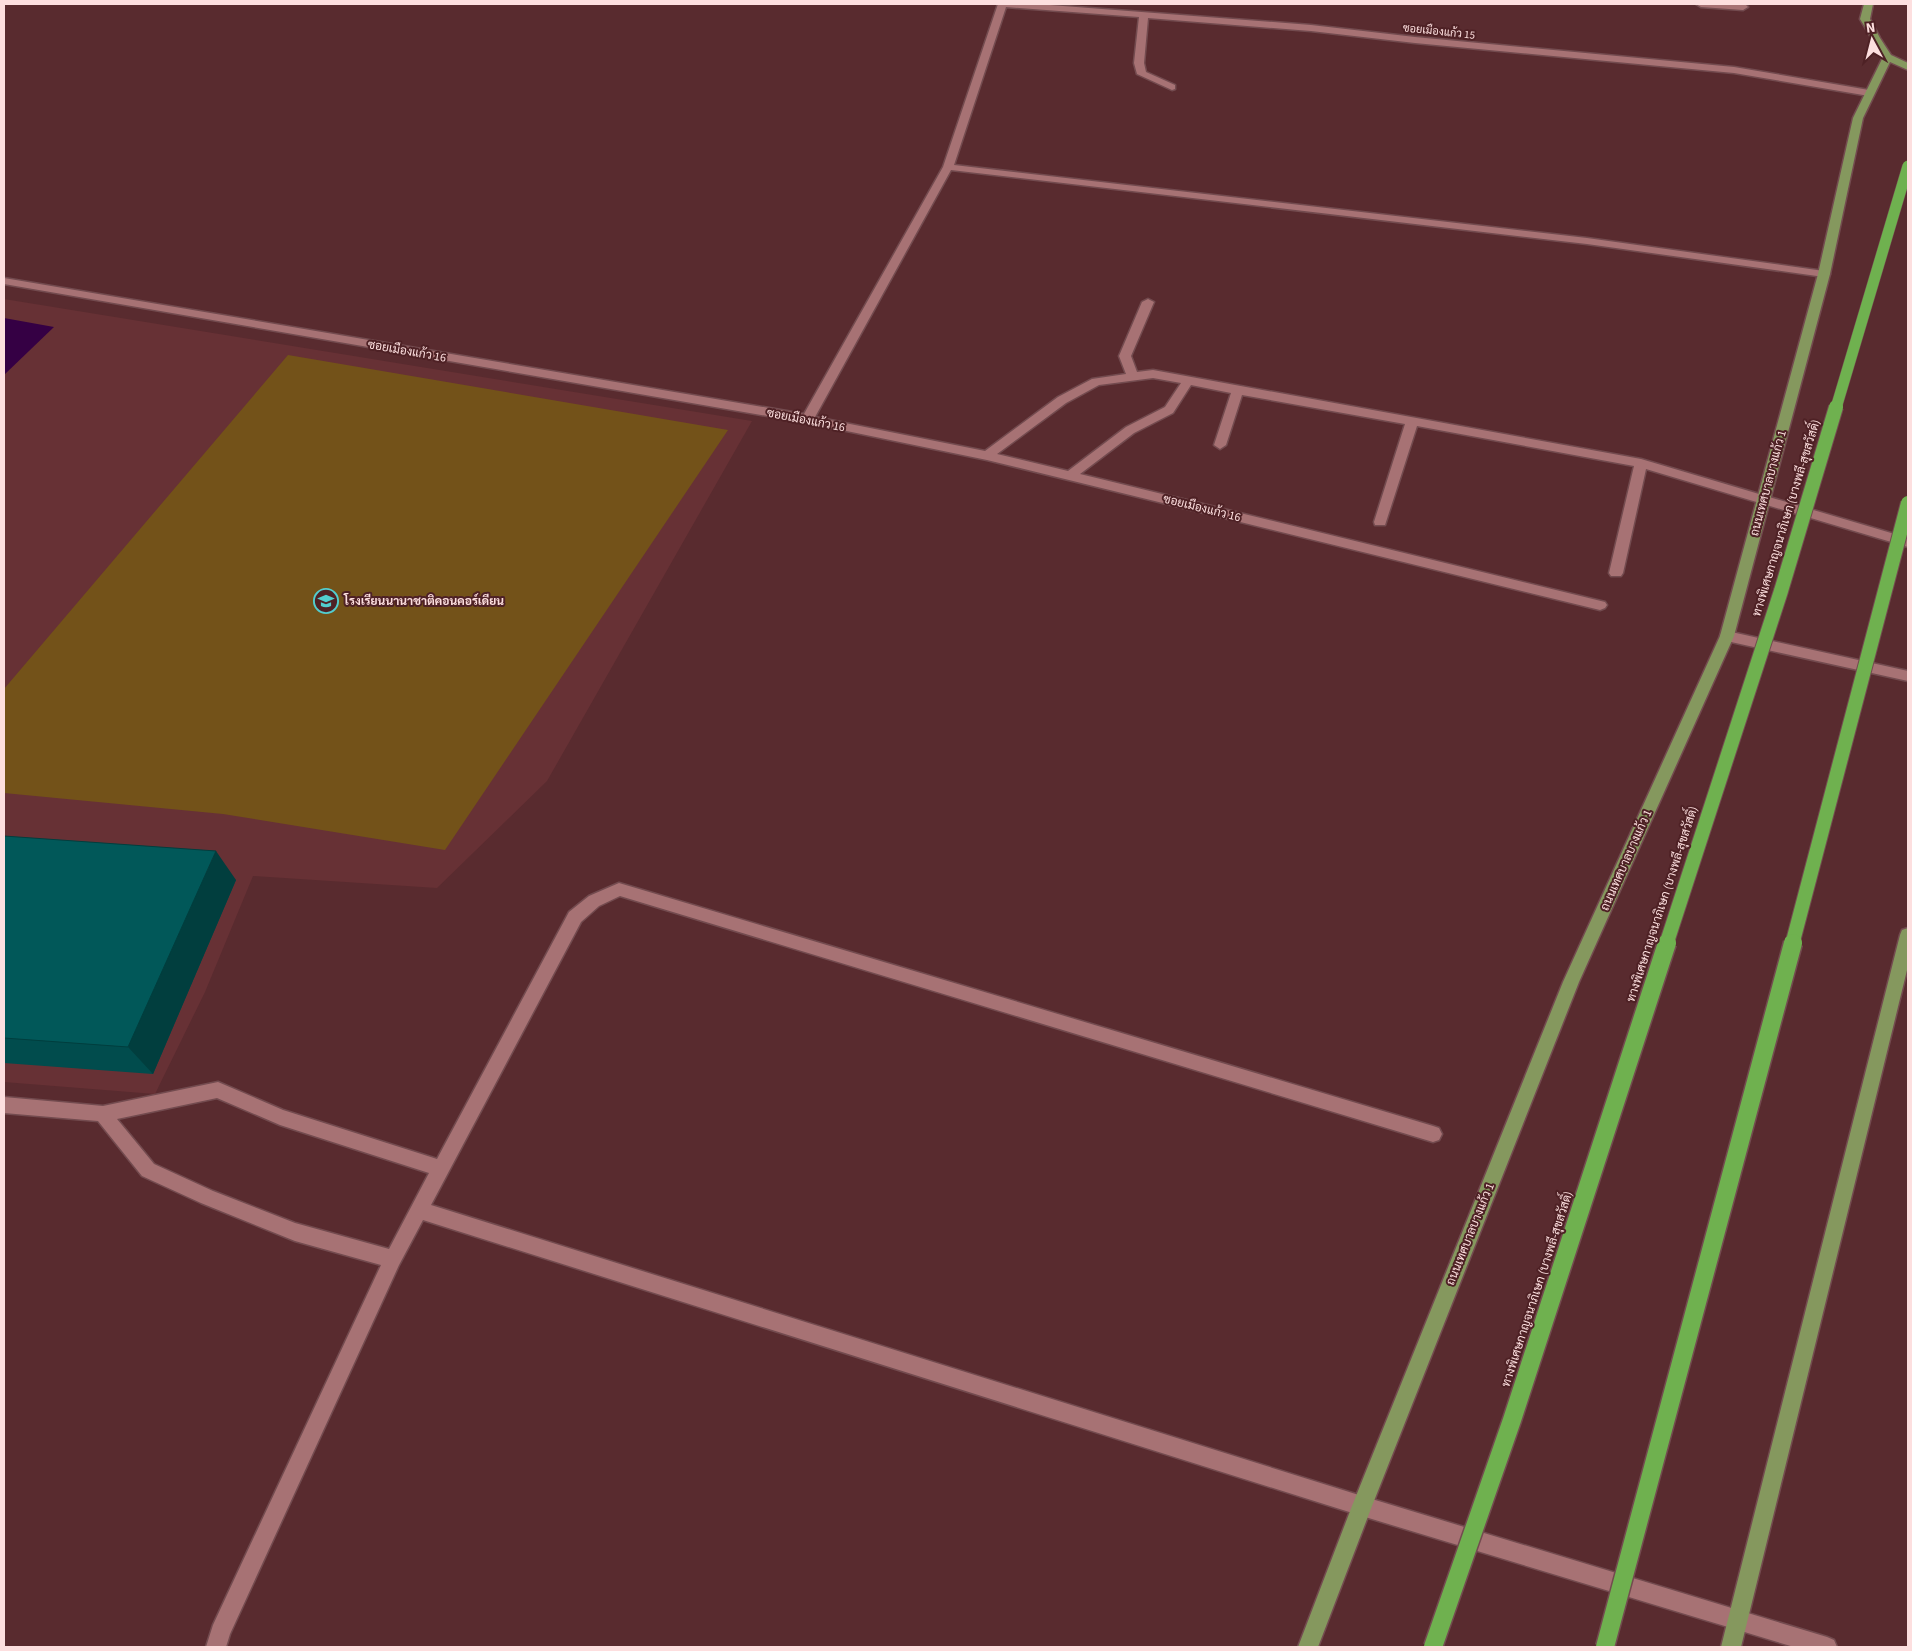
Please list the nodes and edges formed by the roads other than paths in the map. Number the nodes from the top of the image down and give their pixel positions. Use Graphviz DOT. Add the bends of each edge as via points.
graph roads {
  1 [pos="1004,4"];
  2 [pos="1701,4"];
  3 [pos="1868,4"];
  4 [pos="1743,8"];
  5 [pos="1144,15"];
  6 [pos="1888,57"];
  7 [pos="1908,67"];
  8 [pos="1172,87"];
  9 [pos="1869,93"];
  10 [pos="1908,166"];
  11 [pos="948,167"];
  12 [pos="1824,274"];
  13 [pos="4,281"];
  14 [pos="1148,302"];
  15 [pos="1132,376"];
  16 [pos="1188,381"];
  17 [pos="1238,390"];
  18 [pos="808,420"];
  19 [pos="1412,422"];
  20 [pos="1220,445"];
  21 [pos="986,456"];
  22 [pos="1641,463"];
  23 [pos="1070,476"];
  24 [pos="1763,499"];
  25 [pos="1908,503"];
  26 [pos="1380,522"];
  27 [pos="1908,543"];
  28 [pos="1616,573"];
  29 [pos="1600,605"];
  30 [pos="1727,636"];
  31 [pos="1908,676"];
  32 [pos="1908,935"];
  33 [pos="4,1105"];
  34 [pos="103,1114"];
  35 [pos="1433,1134"];
  36 [pos="442,1169"];
  37 [pos="419,1210"];
  38 [pos="393,1259"];
  39 [pos="1362,1506"];
  40 [pos="1738,1620"];
  41 [pos="216,1647"];
  42 [pos="1308,1647"];
  43 [pos="1433,1647"];
  44 [pos="1605,1647"];
  45 [pos="1731,1647"];
  46 [pos="1827,1647"];
  1 -- 5 [label="street, ซอยเมืองแก้ว 15"];
  1 -- 11 [label="street"];
  2 -- 4 [label="street"];
  3 -- 6 [label="main road" via="1866,19"];
  5 -- 8 [label="street" via="1139,63 1142,74"];
  5 -- 9 [label="street, ซอยเมืองแก้ว 15" via="1311,28 1734,70"];
  6 -- 7 [label="main road"];
  6 -- 9 [label="main road, ถนนเทศบาลบางแก้ว 1"];
  9 -- 12 [label="main road, ถนนเทศบาลบางแก้ว 1" via="1858,118"];
  10 -- 43 [label="highway, ทางพิเศษกาญจนาภิเษก (บางพลี-สุขสวัสดิ์), bridge" via="1778,600 1512,1420"];
  11 -- 12 [label="street" via="1587,241"];
  11 -- 18 [label="street"];
  12 -- 24 [label="main road, ถนนเทศบาลบางแก้ว 1"];
  13 -- 18 [label="street, ซอยเมืองแก้ว 16"];
  14 -- 15 [label="street" via="1125,356"];
  15 -- 16 [label="street" via="1153,374"];
  15 -- 21 [label="street" via="1096,382 1062,400"];
  16 -- 17 [label="street"];
  16 -- 23 [label="street" via="1169,410 1130,430"];
  17 -- 19 [label="street"];
  17 -- 20 [label="street"];
  18 -- 21 [label="street, ซอยเมืองแก้ว 16"];
  19 -- 22 [label="street"];
  19 -- 26 [label="street"];
  21 -- 23 [label="street, ซอยเมืองแก้ว 16"];
  22 -- 24 [label="street"];
  22 -- 28 [label="street"];
  23 -- 29 [label="street, ซอยเมืองแก้ว 16"];
  24 -- 27 [label="street"];
  24 -- 30 [label="main road, ถนนเทศบาลบางแก้ว 1"];
  25 -- 44 [label="highway, bridge"];
  30 -- 31 [label="street"];
  30 -- 39 [label="main road, ถนนเทศบาลบางแก้ว 1" via="1571,982"];
  32 -- 40 [label="main road"];
  33 -- 34 [label="street"];
  34 -- 36 [label="street" via="218,1090 280,1116"];
  34 -- 38 [label="street" via="148,1170 295,1232"];
  35 -- 36 [label="street" via="618,889 594,901 575,917"];
  36 -- 37 [label="street"];
  37 -- 38 [label="street"];
  37 -- 39 [label="street"];
  38 -- 41 [label="street" via="220,1632"];
  39 -- 40 [label="street"];
  39 -- 42 [label="main road, ถนนเทศบาลบางแก้ว 1"];
  40 -- 45 [label="main road"];
  40 -- 46 [label="street"];
}
